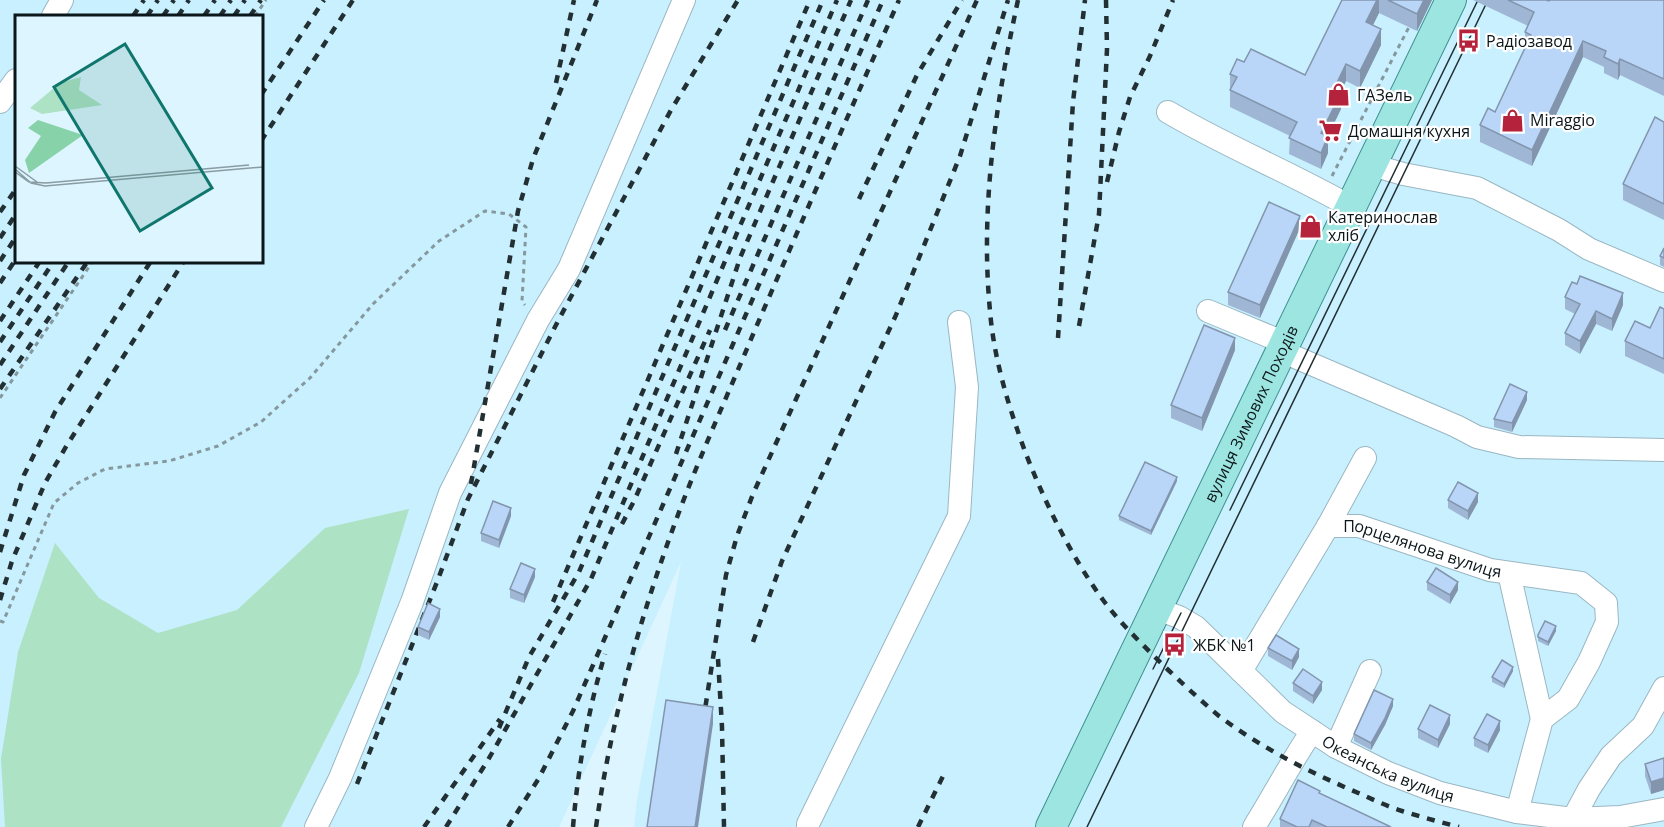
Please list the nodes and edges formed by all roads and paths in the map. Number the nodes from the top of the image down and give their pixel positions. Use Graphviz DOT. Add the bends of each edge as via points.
graph roads {
  1 [pos="62,0"];
  2 [pos="266,0"];
  3 [pos="684,0"];
  4 [pos="1451,0"];
  5 [pos="54,15"];
  6 [pos="256,15"];
  7 [pos="1412,21"];
  8 [pos="15,81"];
  9 [pos="0,102"];
  10 [pos="1168,112"];
  11 [pos="1372,165"];
  12 [pos="1325,191"];
  13 [pos="1351,207"];
  14 [pos="92,262"];
  15 [pos="1664,281"];
  16 [pos="1208,311"];
  17 [pos="538,320"];
  18 [pos="959,322"];
  19 [pos="1283,347"];
  20 [pos="0,398"];
  21 [pos="1664,450"];
  22 [pos="1365,458"];
  23 [pos="1328,526"];
  24 [pos="1509,573"];
  25 [pos="1157,609"];
  26 [pos="1,622"];
  27 [pos="1240,671"];
  28 [pos="1370,671"];
  29 [pos="1664,688"];
  30 [pos="1542,719"];
  31 [pos="1654,723"];
  32 [pos="1312,731"];
  33 [pos="1336,747"];
  34 [pos="1664,809"];
  35 [pos="1517,812"];
  36 [pos="1573,819"];
  37 [pos="316,827"];
  38 [pos="808,827"];
  39 [pos="1051,827"];
  40 [pos="1254,827"];
  1 -- 5 [label="street"];
  2 -- 6 [label="path"];
  3 -- 17 [label="street" via="569,269"];
  4 -- 11 [label="main road, вулиця Зимових Походів"];
  7 -- 12 [label="path"];
  8 -- 9 [label="street"];
  10 -- 12 [label="street"];
  11 -- 13 [label="main road, вулиця Зимових Походів"];
  11 -- 15 [label="street" via="1477,188 1589,249"];
  12 -- 13 [label="street"];
  13 -- 19 [label="main road, вулиця Зимових Походів"];
  14 -- 20 [label="path"];
  16 -- 19 [label="street"];
  17 -- 26 [label="path" via="522,301 526,227 509,214 485,211 439,241 373,304 310,378 261,422 218,447 169,461 105,469 78,483 54,503"];
  17 -- 37 [label="street" via="450,493 403,624"];
  18 -- 38 [label="street" via="967,387 959,516"];
  19 -- 21 [label="street" via="1477,437 1519,447"];
  19 -- 25 [label="main road, вулиця Зимових Походів"];
  22 -- 23 [label="street"];
  23 -- 24 [label="street, Порцелянова вулиця" via="1359,526"];
  23 -- 27 [label="street"];
  24 -- 30 [label="street, Порцелянова вулиця"];
  24 -- 30 [label="street" via="1581,583 1606,603 1607,622 1589,662 1568,699"];
  25 -- 27 [label="street, Океанська вулиця" via="1196,627"];
  25 -- 39 [label="main road, вулиця Зимових Походів"];
  27 -- 32 [label="street, Океанська вулиця" via="1283,712"];
  28 -- 33 [label="street"];
  29 -- 31 [label="street"];
  30 -- 35 [label="street"];
  31 -- 36 [label="street" via="1611,756"];
  32 -- 33 [label="street, Океанська вулиця"];
  32 -- 40 [label="street"];
  33 -- 35 [label="street, Океанська вулиця" via="1440,793"];
  34 -- 36 [label="street, Океанська вулиця" via="1620,817"];
  35 -- 36 [label="street, Океанська вулиця"];
}
